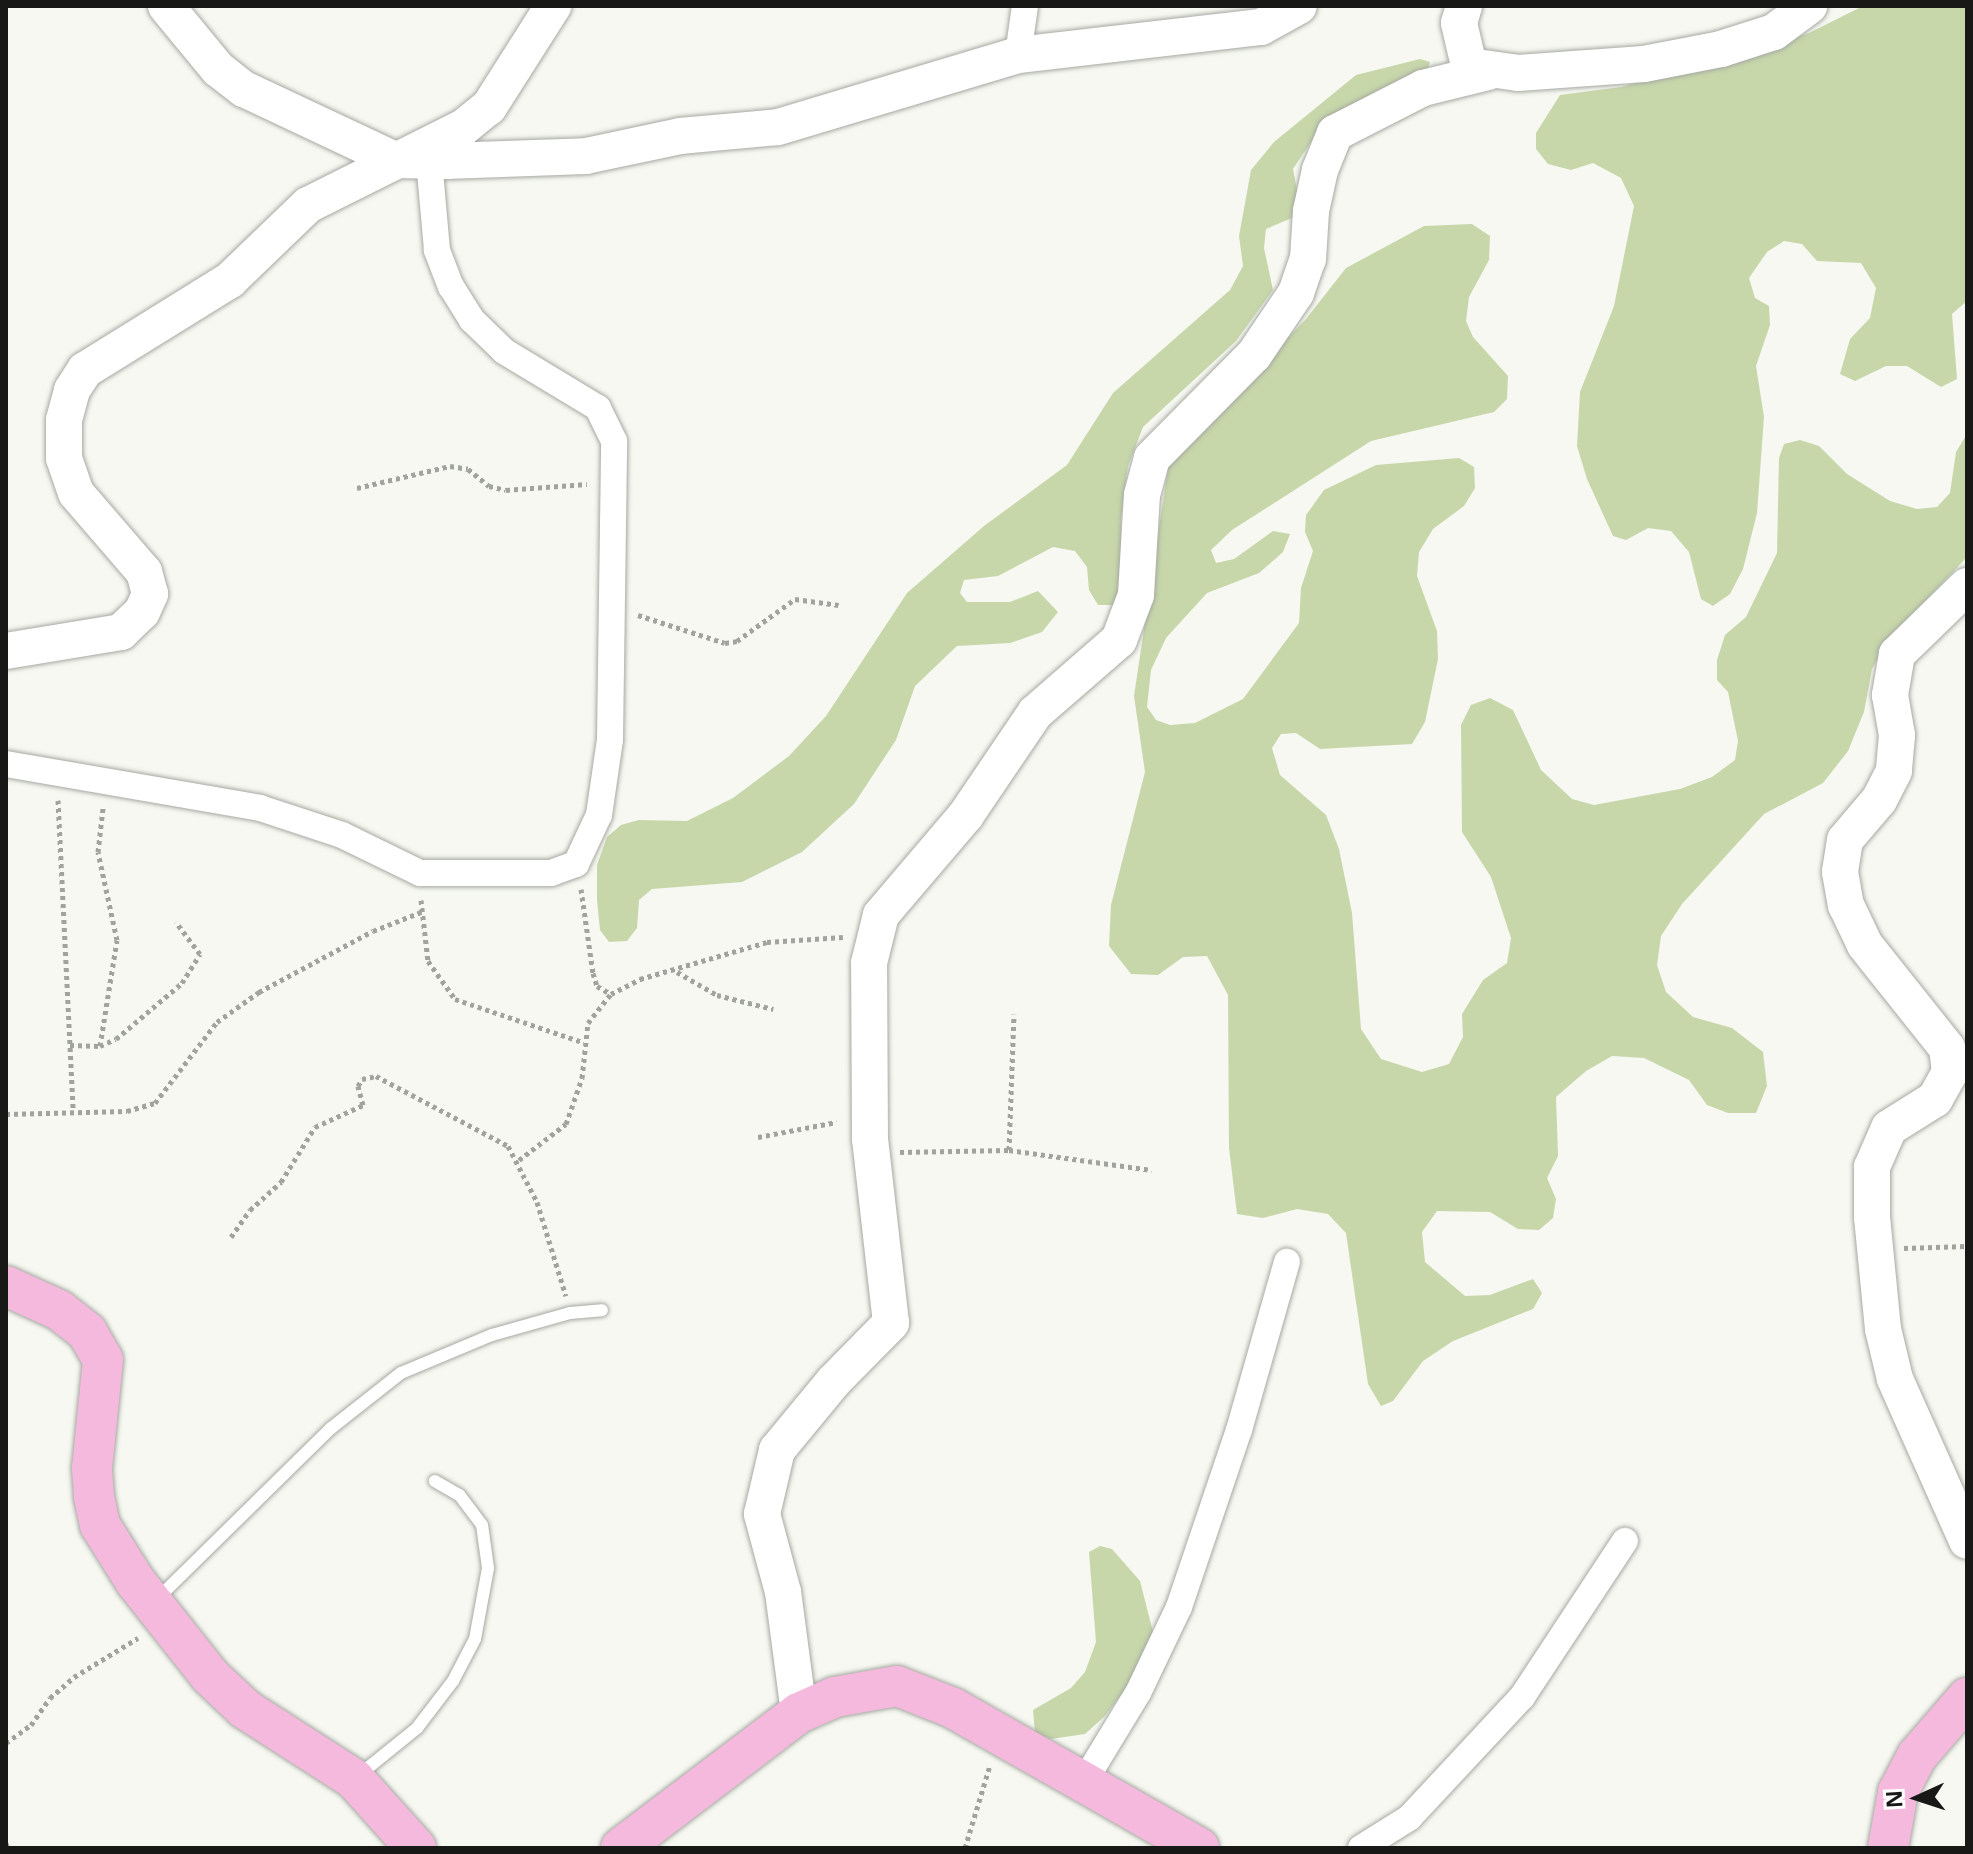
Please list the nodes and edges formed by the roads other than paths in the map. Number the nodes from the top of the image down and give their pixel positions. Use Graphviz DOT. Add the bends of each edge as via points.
graph roads {
  1 [pos="166,6"];
  2 [pos="553,6"];
  3 [pos="1025,6"];
  4 [pos="1299,6"];
  5 [pos="1464,6"];
  6 [pos="1809,6"];
  7 [pos="1018,55"];
  8 [pos="1488,72"];
  9 [pos="412,160"];
  10 [pos="1967,586"];
  11 [pos="6,651"];
  12 [pos="6,764"];
  13 [pos="1287,1262"];
  14 [pos="6,1286"];
  15 [pos="602,1310"];
  16 [pos="435,1481"];
  17 [pos="1625,1541"];
  18 [pos="1967,1541"];
  19 [pos="160,1613"];
  20 [pos="1960,1707"];
  21 [pos="799,1713"];
  22 [pos="354,1779"];
  23 [pos="1085,1780"];
  24 [pos="405,1844"];
  25 [pos="621,1848"];
  26 [pos="1199,1848"];
  27 [pos="1361,1848"];
  28 [pos="1888,1848"];
  1 -- 9 [label="street" via="218,69 244,89"];
  2 -- 9 [label="street" via="489,107"];
  3 -- 7 [label="street"];
  4 -- 7 [label="street" via="1261,27"];
  5 -- 8 [label="street" via="1461,48 1469,66"];
  6 -- 8 [label="street" via="1774,32 1721,49 1644,64"];
  7 -- 9 [label="street" via="778,127 680,136 586,156"];
  8 -- 21 [label="street" via="1423,88 1335,133 1320,170 1308,259 1296,293 1254,355 1152,458 1142,495 1136,595 1119,640 1035,713 966,815 903,883 872,937 871,1137 891,1323 798,1421 777,1450 765,1487 766,1542 783,1592"];
  9 -- 11 [label="street" via="308,205 230,280 85,370 72,390 64,420 64,458 76,493 144,572 150,594 142,612 121,632"];
  9 -- 12 [label="street" via="437,250 451,287 472,320 504,351 598,408 614,441 607,779 591,837 576,864 551,873 420,873 342,835 260,808"];
  10 -- 18 [label="street" via="1918,628 1897,654 1890,695 1897,735 1894,771 1879,800 1845,840 1840,872 1846,905 1865,945 1947,1048 1950,1072 1935,1099 1889,1128 1872,1167 1883,1329 1895,1379"];
  13 -- 23 [label="street" via="1179,1607 1138,1693"];
  14 -- 19 [label="main road" via="59,1310 87,1332 103,1360 94,1497 113,1550"];
  15 -- 19 [label="lane" via="570,1313 492,1335 401,1373 330,1429"];
  16 -- 22 [label="lane" via="466,1501 482,1525 488,1568 475,1639 453,1681 417,1728"];
  17 -- 27 [label="street" via="1522,1697 1409,1818"];
  19 -- 22 [label="main road" via="210,1676 245,1709"];
  20 -- 28 [label="main road" via="1924,1744 1898,1792"];
  21 -- 23 [label="main road" via="835,1697 897,1686"];
  21 -- 25 [label="main road"];
  22 -- 24 [label="main road"];
  23 -- 26 [label="main road"];
}
